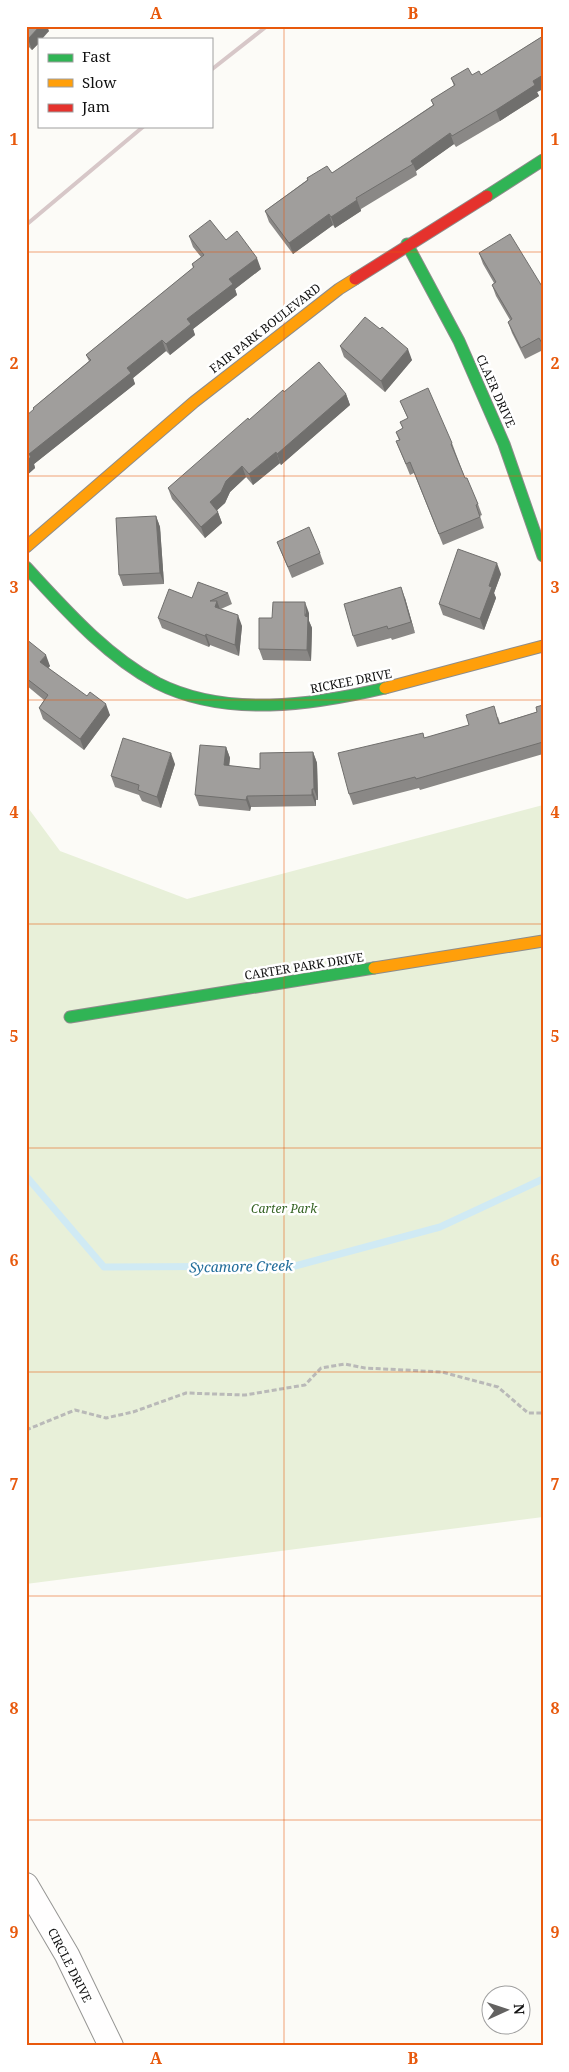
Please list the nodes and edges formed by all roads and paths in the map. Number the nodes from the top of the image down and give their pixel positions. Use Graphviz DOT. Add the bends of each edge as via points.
graph roads {
  1 [pos="543,160"];
  2 [pos="407,244"];
  3 [pos="26,547"];
  4 [pos="543,556"];
  5 [pos="26,567"];
  6 [pos="543,646"];
  7 [pos="543,941"];
  8 [pos="70,1017"];
  9 [pos="543,1413"];
  10 [pos="26,1430"];
  11 [pos="26,1885"];
  12 [pos="111,2046"];
  1 -- 2 [label="street, FAIR PARK BOULEVARD"];
  2 -- 3 [label="street, FAIR PARK BOULEVARD" via="339,288 268,343 194,402"];
  2 -- 4 [label="street, CLAER DRIVE" via="459,341 504,444"];
  5 -- 6 [label="street, RICKEE DRIVE" via="79,624 146,676 181,693 223,703 310,704 351,698"];
  7 -- 8 [label="street, CARTER PARK DRIVE"];
  9 -- 10 [label="path" via="528,1413 498,1387 442,1372 345,1364 321,1368 305,1385 245,1394 186,1393 106,1418 75,1410"];
  11 -- 12 [label="street, CIRCLE DRIVE" via="66,1955"];
}
